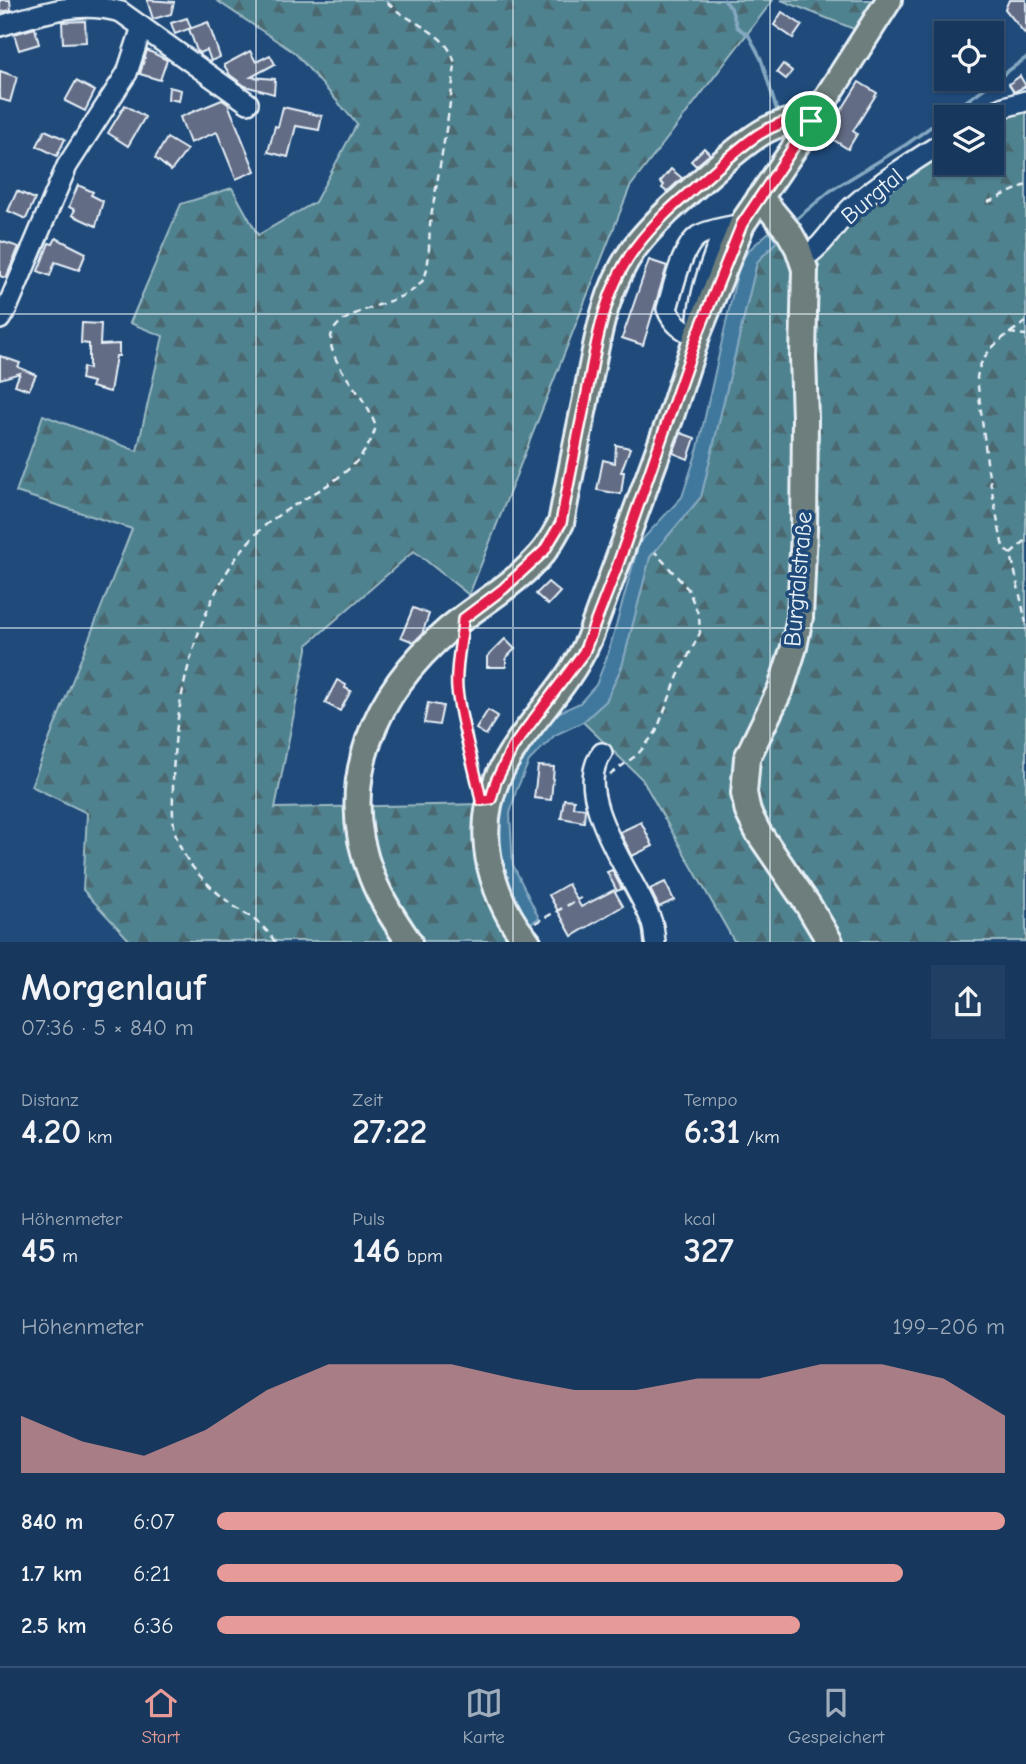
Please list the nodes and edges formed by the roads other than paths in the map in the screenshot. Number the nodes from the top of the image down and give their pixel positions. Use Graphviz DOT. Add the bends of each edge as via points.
graph roads {
  1 [pos="889,0"];
  2 [pos="0,26"];
  3 [pos="142,27"];
  4 [pos="1026,101"];
  5 [pos="248,103"];
  6 [pos="1004,107"];
  7 [pos="811,121"];
  8 [pos="934,149"];
  9 [pos="760,197"];
  10 [pos="733,226"];
  11 [pos="692,243"];
  12 [pos="803,258"];
  13 [pos="0,319"];
  14 [pos="697,336"];
  15 [pos="602,752"];
  16 [pos="527,934"];
  17 [pos="409,942"];
  18 [pos="655,942"];
  19 [pos="830,942"];
  1 -- 7 [label="main road"];
  2 -- 3 [label="street" via="66,6 97,4 121,12"];
  3 -- 5 [label="street"];
  3 -- 13 [label="street" via="127,73 67,166"];
  4 -- 6 [label="street"];
  7 -- 9 [label="main road"];
  7 -- 17 [label="main road" via="787,121 753,138 636,246 599,327 561,523 544,551 409,668 373,725 359,784 363,850 387,909"];
  8 -- 12 [label="street, Burgtal" via="866,196 816,251"];
  9 -- 10 [label="main road"];
  9 -- 12 [label="main road, Burgtalstraße"];
  10 -- 11 [label="street" via="701,234"];
  10 -- 14 [label="main road"];
  11 -- 14 [label="street"];
  11 -- 14 [label="street" via="682,259 667,309 681,329"];
  12 -- 19 [label="main road, Burgtalstraße" via="800,617 781,688 747,758 744,786 748,812 758,832"];
  14 -- 16 [label="main road" via="584,652 513,747 496,781 487,842 491,870 507,913"];
  15 -- 18 [label="street" via="594,766 594,789 613,847 652,920"];
}
